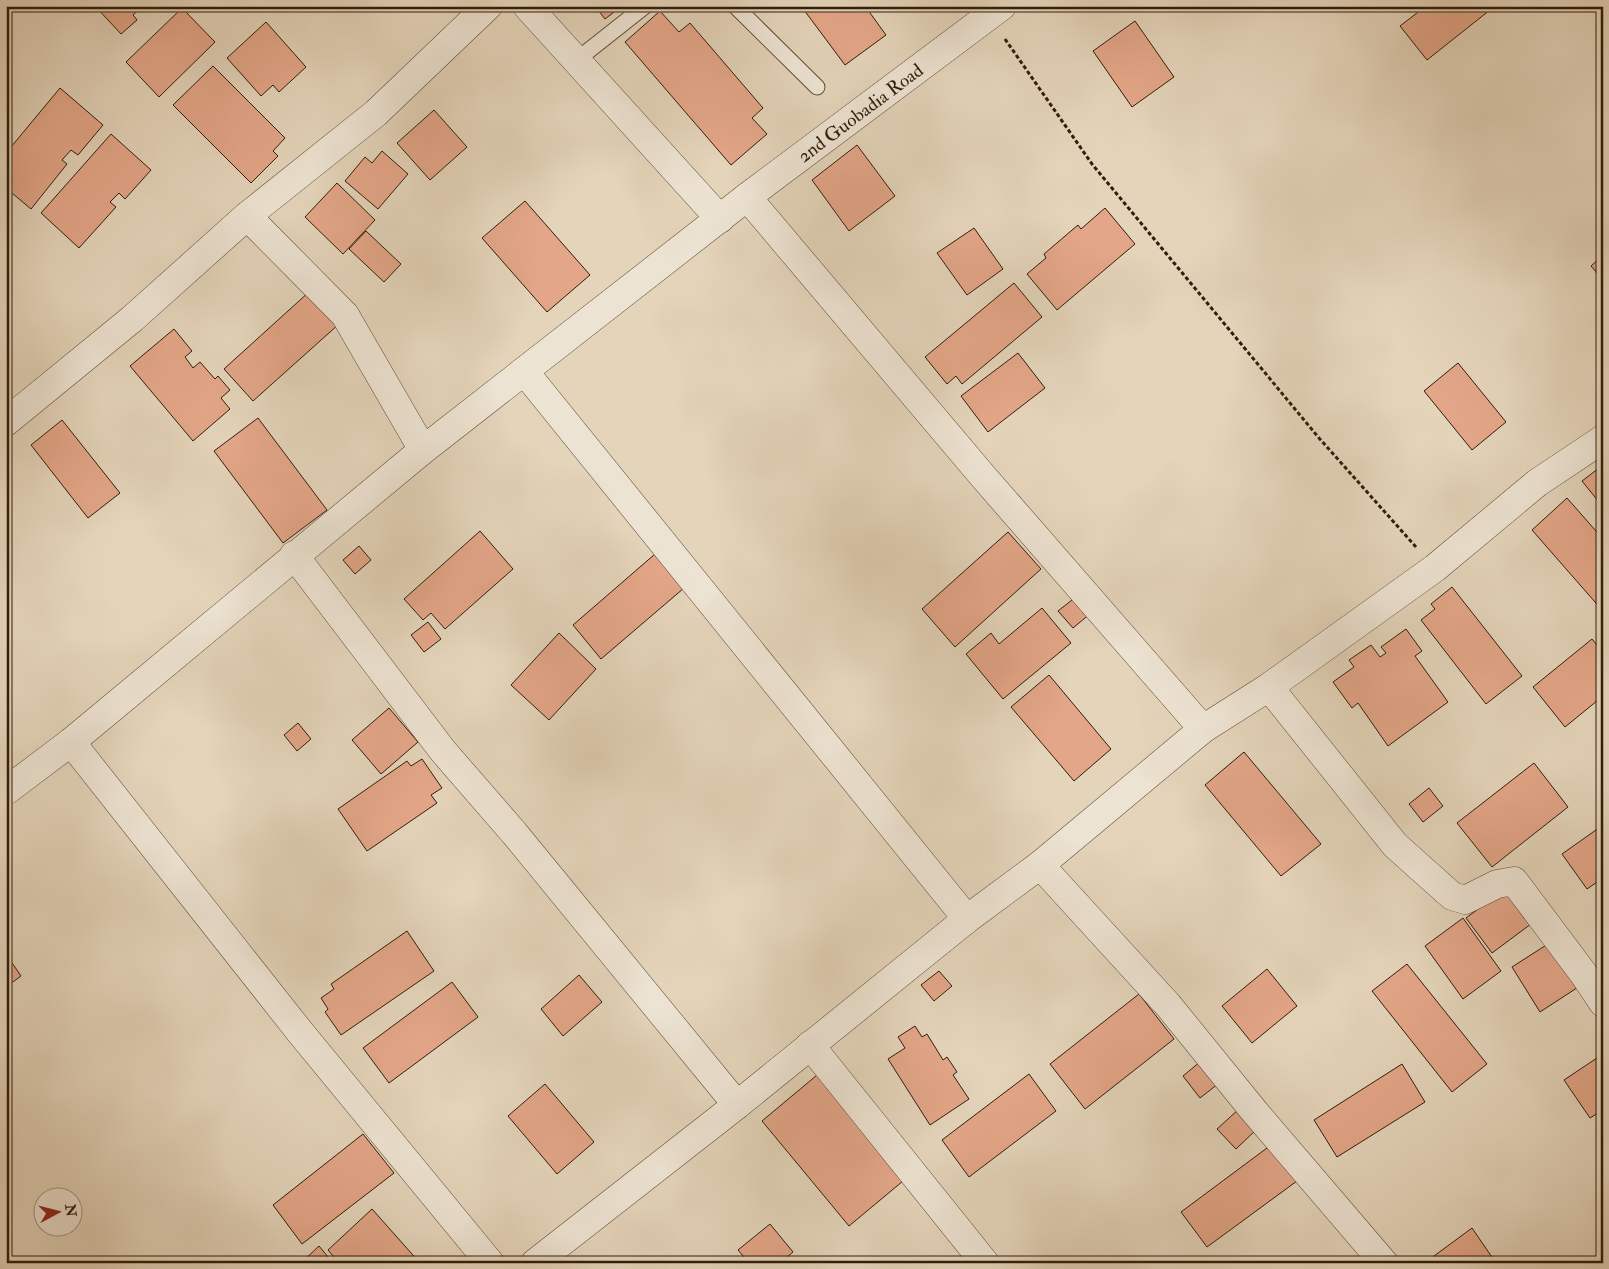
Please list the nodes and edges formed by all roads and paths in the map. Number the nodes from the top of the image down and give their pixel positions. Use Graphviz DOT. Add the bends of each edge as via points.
graph roads {
  1 [pos="488,6"];
  2 [pos="528,6"];
  3 [pos="645,6"];
  4 [pos="735,6"];
  5 [pos="995,11"];
  6 [pos="578,59"];
  7 [pos="817,87"];
  8 [pos="746,196"];
  9 [pos="246,216"];
  10 [pos="720,219"];
  11 [pos="524,372"];
  12 [pos="6,422"];
  13 [pos="1603,439"];
  14 [pos="423,450"];
  15 [pos="294,555"];
  16 [pos="1435,568"];
  17 [pos="1270,687"];
  18 [pos="1202,729"];
  19 [pos="71,742"];
  20 [pos="6,791"];
  21 [pos="1040,865"];
  22 [pos="967,919"];
  23 [pos="1603,1003"];
  24 [pos="810,1046"];
  25 [pos="737,1106"];
  26 [pos="490,1263"];
  27 [pos="535,1263"];
  28 [pos="984,1263"];
  29 [pos="1384,1263"];
  1 -- 9 [label="street" via="376,113"];
  2 -- 6 [label="street"];
  3 -- 6 [label="lane"];
  4 -- 7 [label="lane"];
  5 -- 8 [label="street, 2nd Guobadia Road"];
  5 -- 16 [label="path" via="1092,164 1319,438"];
  6 -- 10 [label="street"];
  8 -- 10 [label="street, 2nd Guobadia Road"];
  8 -- 18 [label="street"];
  9 -- 12 [label="street" via="132,319"];
  9 -- 14 [label="street" via="345,315"];
  10 -- 11 [label="street, 2nd Guobadia Road"];
  11 -- 14 [label="street, 2nd Guobadia Road"];
  11 -- 22 [label="street"];
  13 -- 16 [label="street" via="1537,483"];
  14 -- 15 [label="street, 2nd Guobadia Road"];
  15 -- 19 [label="street, 2nd Guobadia Road"];
  15 -- 25 [label="street" via="443,751 521,841"];
  16 -- 17 [label="street"];
  17 -- 18 [label="street"];
  17 -- 23 [label="street" via="1395,845 1452,896 1465,900 1497,884 1514,881"];
  18 -- 21 [label="street"];
  19 -- 20 [label="street, 2nd Guobadia Road"];
  19 -- 26 [label="street" via="300,1032"];
  21 -- 22 [label="street"];
  21 -- 29 [label="street" via="1168,1005"];
  22 -- 24 [label="street"];
  24 -- 25 [label="street"];
  24 -- 28 [label="street"];
  25 -- 27 [label="street"];
}
